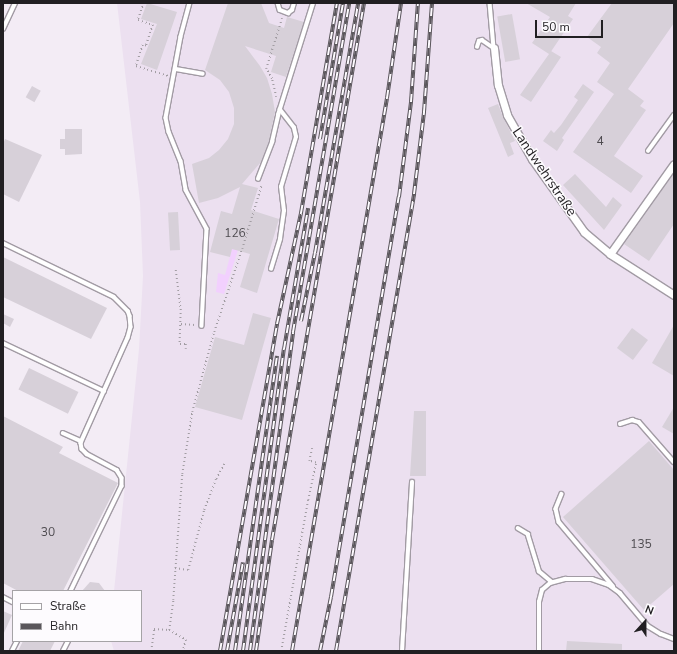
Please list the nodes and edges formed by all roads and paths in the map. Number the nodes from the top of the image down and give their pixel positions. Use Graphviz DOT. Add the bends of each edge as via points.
graph roads {
  1 [pos="15,3"];
  2 [pos="144,3"];
  3 [pos="190,3"];
  4 [pos="278,3"];
  5 [pos="294,3"];
  6 [pos="313,3"];
  7 [pos="490,3"];
  8 [pos="284,13"];
  9 [pos="152,25"];
  10 [pos="156,26"];
  11 [pos="3,29"];
  12 [pos="147,43"];
  13 [pos="150,44"];
  14 [pos="477,47"];
  15 [pos="494,48"];
  16 [pos="176,69"];
  17 [pos="203,74"];
  18 [pos="163,75"];
  19 [pos="280,110"];
  20 [pos="674,116"];
  21 [pos="648,152"];
  22 [pos="674,164"];
  23 [pos="258,179"];
  24 [pos="3,243"];
  25 [pos="610,254"];
  26 [pos="271,269"];
  27 [pos="176,270"];
  28 [pos="674,295"];
  29 [pos="202,326"];
  30 [pos="3,343"];
  31 [pos="186,350"];
  32 [pos="104,391"];
  33 [pos="620,424"];
  34 [pos="63,433"];
  35 [pos="81,441"];
  36 [pos="312,448"];
  37 [pos="674,462"];
  38 [pos="225,463"];
  39 [pos="412,482"];
  40 [pos="562,494"];
  41 [pos="518,528"];
  42 [pos="175,568"];
  43 [pos="552,582"];
  44 [pos="70,590"];
  45 [pos="616,590"];
  46 [pos="3,597"];
  47 [pos="12,602"];
  48 [pos="169,630"];
  49 [pos="674,639"];
  50 [pos="16,642"];
  51 [pos="68,642"];
  52 [pos="12,651"];
  53 [pos="63,651"];
  54 [pos="151,651"];
  55 [pos="183,651"];
  56 [pos="282,651"];
  57 [pos="402,651"];
  58 [pos="539,651"];
  1 -- 11 [label="lane"];
  2 -- 9 [label="path" via="138,20"];
  3 -- 16 [label="lane"];
  4 -- 8 [label="lane"];
  5 -- 8 [label="lane" via="292,10"];
  6 -- 19 [label="lane"];
  7 -- 15 [label="lane, Landwehrstraße"];
  8 -- 19 [label="path" via="266,69 272,79"];
  9 -- 10 [label="path"];
  9 -- 12 [label="path"];
  12 -- 13 [label="path"];
  12 -- 18 [label="path" via="146,46 143,45 136,66"];
  14 -- 15 [label="lane" via="478,42 482,40"];
  15 -- 25 [label="street, Landwehrstraße" via="502,102 520,140 584,232"];
  16 -- 17 [label="lane"];
  16 -- 29 [label="lane" via="166,118 181,161 186,190 207,229"];
  19 -- 23 [label="lane" via="272,142"];
  19 -- 26 [label="lane" via="294,128 296,137 281,187 284,199 282,225"];
  20 -- 21 [label="lane"];
  22 -- 25 [label="street"];
  23 -- 42 [label="path" via="261,187 214,332 192,412 182,474"];
  24 -- 32 [label="lane" via="114,297 128,311 131,321 130,332"];
  25 -- 28 [label="street, Landwehrstraße"];
  27 -- 31 [label="path" via="181,309 180,344 186,344"];
  30 -- 32 [label="lane"];
  32 -- 35 [label="lane"];
  33 -- 37 [label="lane" via="632,420 639,422"];
  34 -- 35 [label="lane"];
  35 -- 44 [label="lane" via="81,446 87,454 117,470 122,478 122,486"];
  36 -- 56 [label="path" via="309,461 316,463"];
  38 -- 42 [label="path" via="204,510 188,570"];
  39 -- 57 [label="lane"];
  40 -- 45 [label="lane" via="556,509 559,522"];
  41 -- 43 [label="lane" via="528,534 539,571"];
  42 -- 48 [label="path"];
  43 -- 45 [label="lane" via="565,579 592,579"];
  43 -- 58 [label="lane" via="543,588 540,597"];
  45 -- 49 [label="lane" via="648,626"];
  46 -- 47 [label="lane"];
  48 -- 54 [label="path" via="154,629"];
  48 -- 55 [label="path" via="186,640"];
  50 -- 52 [label="lane"];
  51 -- 53 [label="lane"];
}
